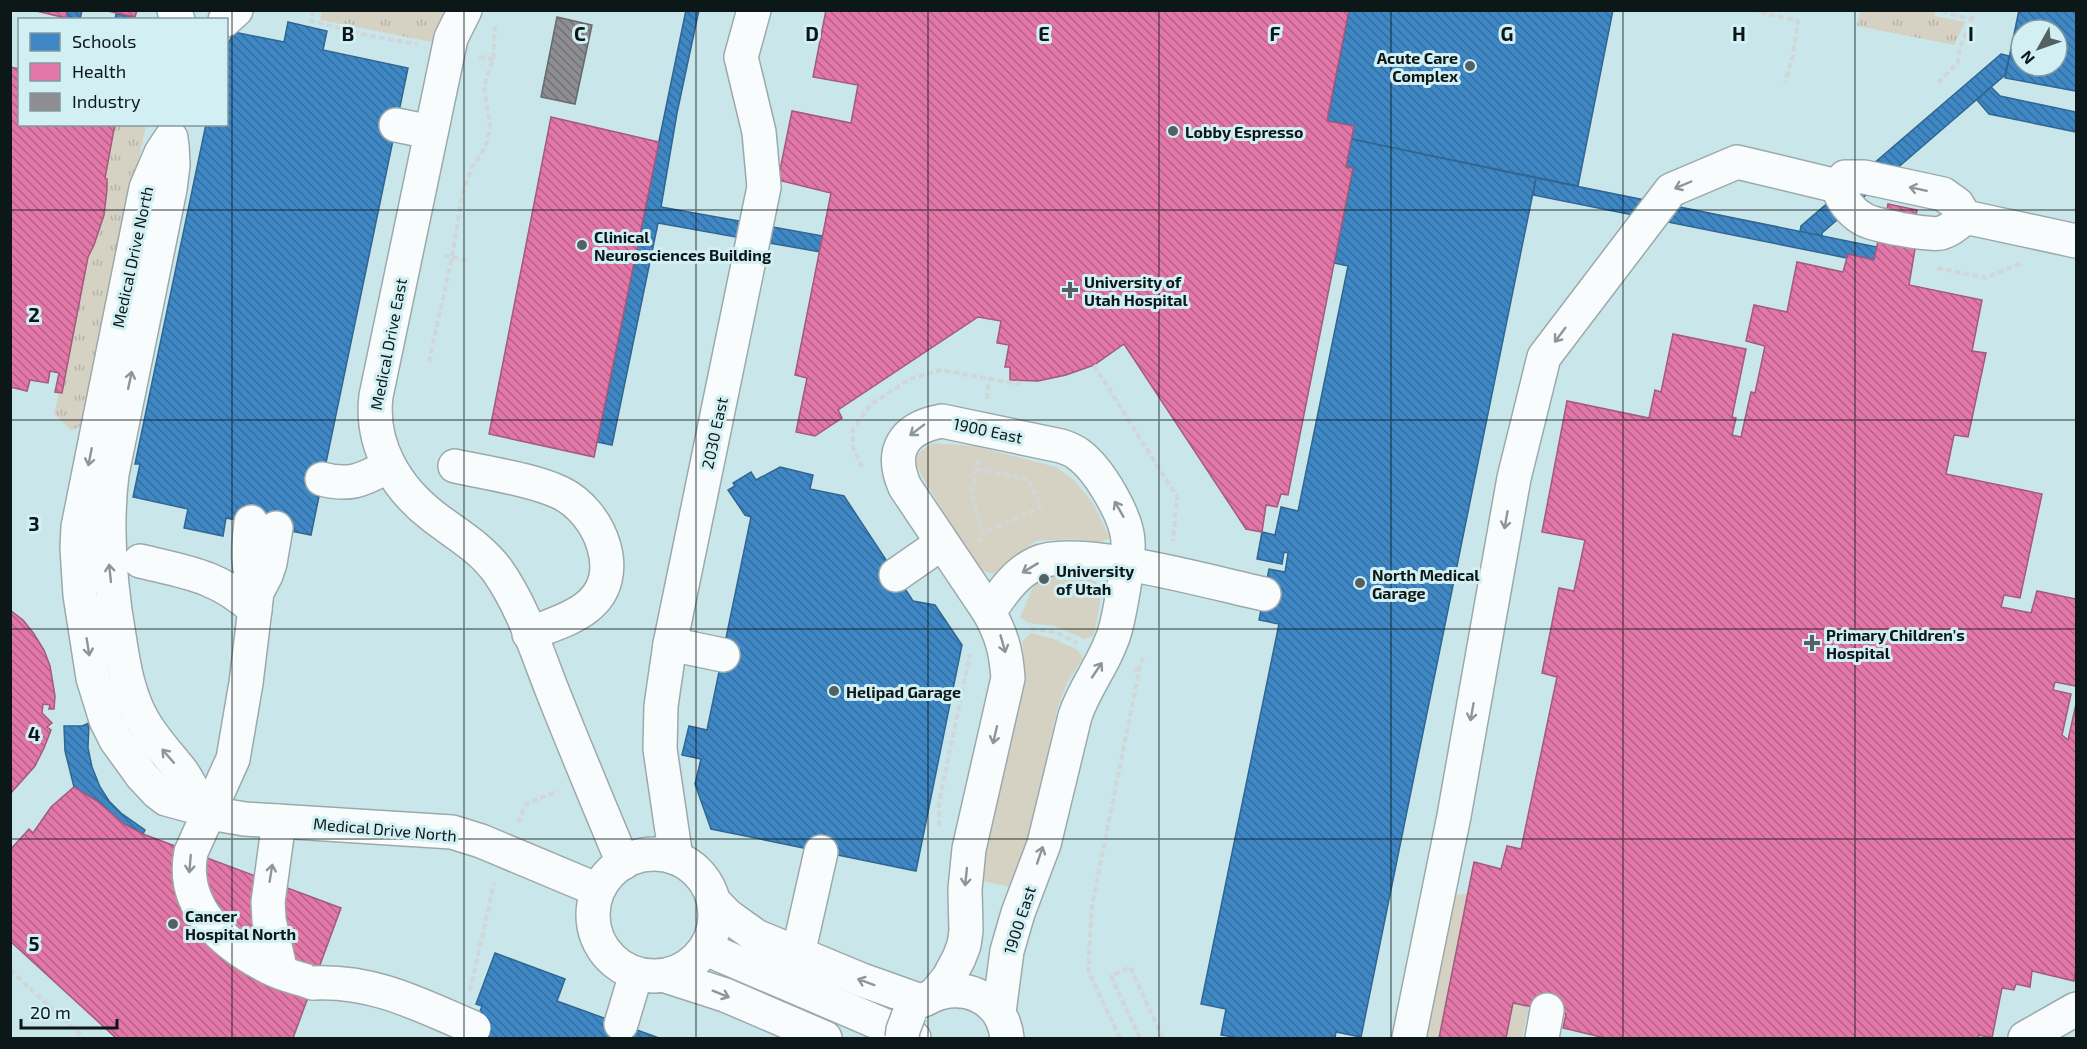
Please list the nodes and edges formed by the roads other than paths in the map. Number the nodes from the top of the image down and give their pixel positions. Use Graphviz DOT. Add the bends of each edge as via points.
graph roads {
  1 [pos="754,10"];
  2 [pos="480,14"];
  3 [pos="396,125"];
  4 [pos="173,131"];
  5 [pos="431,132"];
  6 [pos="1837,186"];
  7 [pos="1965,217"];
  8 [pos="2076,241"];
  9 [pos="389,466"];
  10 [pos="455,466"];
  11 [pos="322,479"];
  12 [pos="263,525"];
  13 [pos="942,543"];
  14 [pos="140,561"];
  15 [pos="1128,566"];
  16 [pos="896,575"];
  17 [pos="1264,594"];
  18 [pos="256,601"];
  19 [pos="989,612"];
  20 [pos="529,634"];
  21 [pos="670,644"];
  22 [pos="723,655"];
  23 [pos="205,807"];
  24 [pos="279,821"];
  25 [pos="821,852"];
  26 [pos="676,858"];
  27 [pos="623,863"];
  28 [pos="598,890"];
  29 [pos="715,903"];
  30 [pos="717,954"];
  31 [pos="798,954"];
  32 [pos="281,972"];
  33 [pos="651,975"];
  34 [pos="2076,1012"];
  35 [pos="471,1014"];
  36 [pos="916,1017"];
  37 [pos="621,1024"];
  38 [pos="1008,1030"];
  39 [pos="825,1038"];
  40 [pos="1409,1038"];
  41 [pos="2025,1038"];
  1 -- 21 [label="street, 2030 East" via="741,57 759,132 764,187"];
  2 -- 5 [label="street, Medical Drive East" via="451,38"];
  3 -- 5 [label="street"];
  4 -- 23 [label="street, Medical Drive North" via="152,170 144,196 81,505 77,560 93,678 116,740 157,792 177,803"];
  5 -- 9 [label="street, Medical Drive East" via="374,412"];
  7 -- 6 [label="street, one-way" via="1958,204 1943,194 1864,177 1845,177"];
  6 -- 7 [label="street" via="1842,199 1865,220 1939,234"];
  6 -- 40 [label="street, one-way" via="1737,162 1671,190 1544,357 1514,478 1454,816"];
  7 -- 8 [label="street"];
  9 -- 11 [label="street" via="359,481"];
  9 -- 20 [label="street, Medical Drive East" via="416,502 495,567"];
  10 -- 20 [label="street" via="550,488 564,494 596,526 607,566 596,598 579,613"];
  12 -- 18 [label="street" via="270,563"];
  15 -- 13 [label="street, 1900 East, one-way" via="1129,541 1124,519 1094,469 1078,454 1061,446 942,421 926,423 914,431 902,443 897,457 905,487"];
  13 -- 16 [label="street"];
  13 -- 19 [label="street, 1900 East"];
  14 -- 18 [label="street" via="209,579"];
  15 -- 17 [label="street"];
  15 -- 19 [label="street, one-way" via="1081,557 1038,562 1007,586"];
  38 -- 15 [label="street, 1900 East, one-way" via="1002,981 1007,951 1044,844 1080,701 1112,640"];
  18 -- 23 [label="street" via="233,759"];
  19 -- 36 [label="street, 1900 East, one-way" via="1006,653 1008,678 969,849 964,945 949,977"];
  20 -- 27 [label="street, Medical Drive East"];
  21 -- 22 [label="street"];
  21 -- 26 [label="street, 2030 East" via="661,706 660,749"];
  23 -- 24 [label="street, Medical Drive North" via="233,818"];
  23 -- 32 [label="street, one-way" via="188,867 191,892 214,929 247,955"];
  24 -- 28 [label="street, Medical Drive North" via="452,832"];
  32 -- 24 [label="street, one-way" via="268,902"];
  25 -- 31 [label="street"];
  26 -- 27 [label="street" via="656,854 637,856"];
  26 -- 29 [label="street" via="694,868 708,884"];
  27 -- 28 [label="street"];
  28 -- 33 [label="street" via="593,919 602,947 623,968"];
  29 -- 31 [label="street" via="756,936"];
  29 -- 33 [label="street" via="716,917 709,944 691,965 679,972"];
  30 -- 36 [label="street"];
  36 -- 31 [label="street, one-way" via="862,980"];
  32 -- 35 [label="street, bridge" via="313,983 369,987"];
  33 -- 37 [label="street"];
  33 -- 39 [label="street, one-way" via="725,995"];
  34 -- 41 [label="street"];
  36 -- 38 [label="street" via="953,990 970,992 986,1000"];
}
